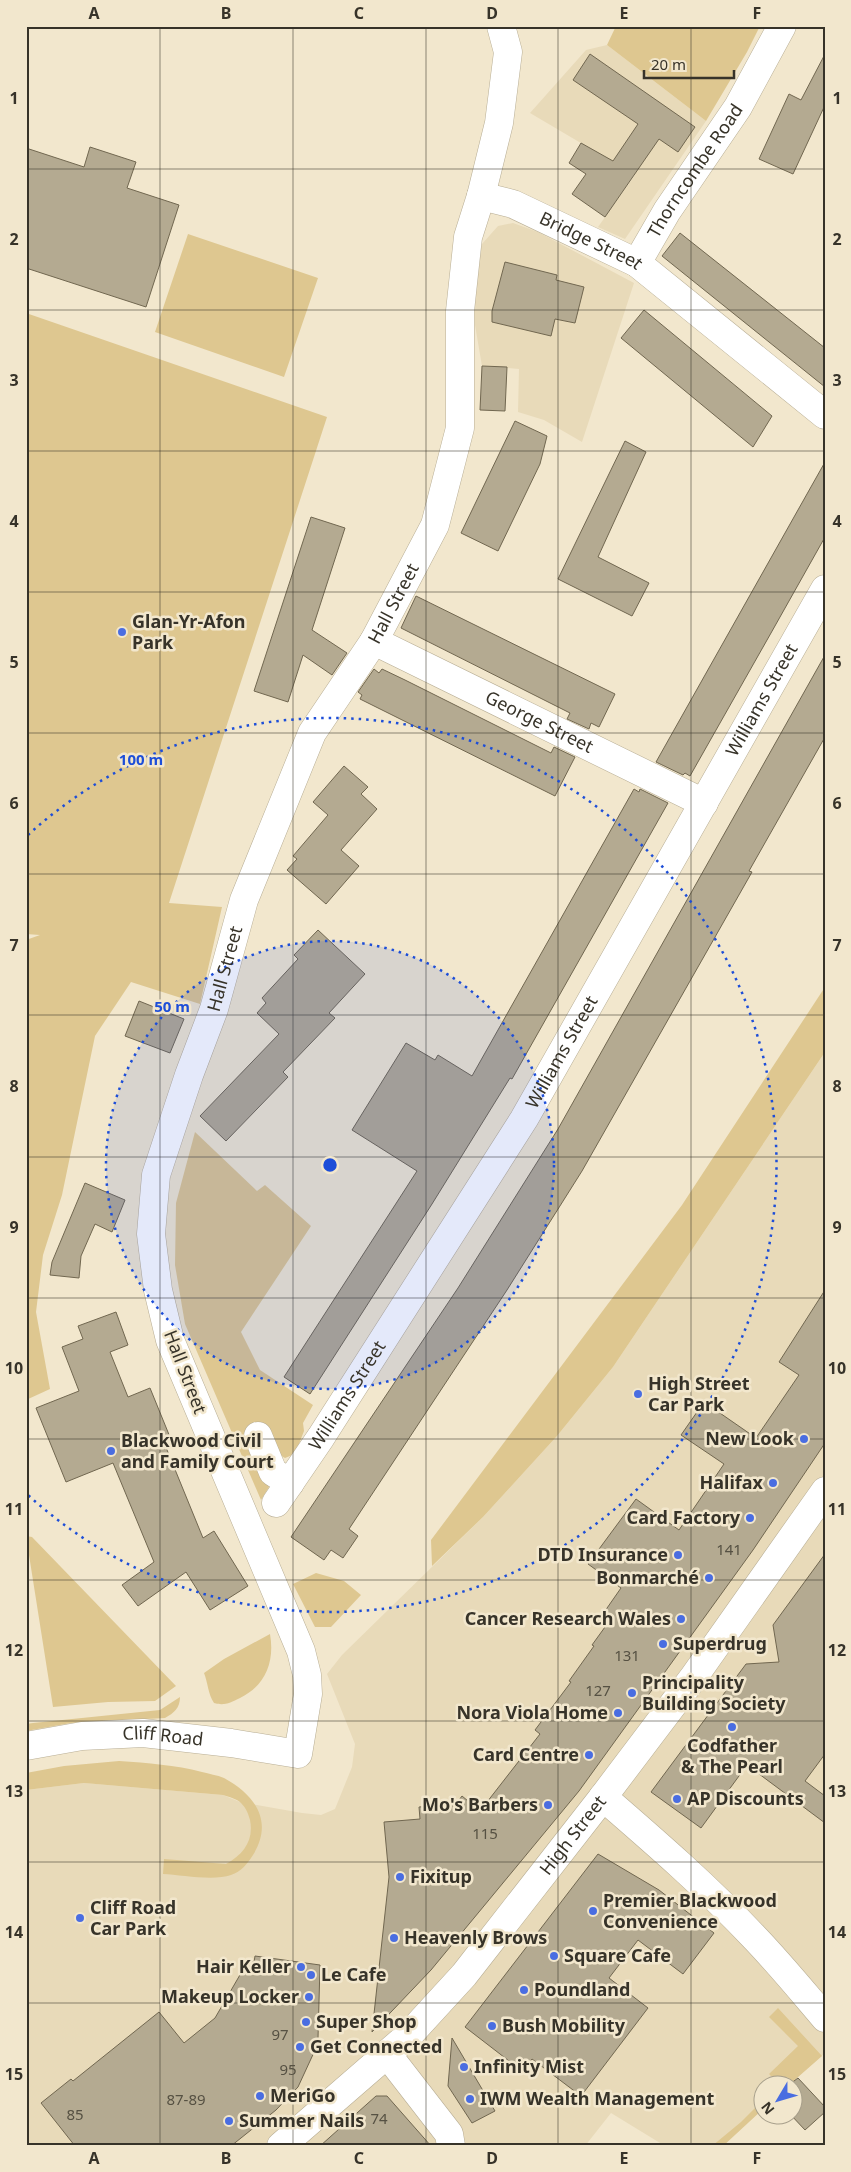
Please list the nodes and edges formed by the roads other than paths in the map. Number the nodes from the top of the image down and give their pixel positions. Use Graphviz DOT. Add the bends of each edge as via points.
graph roads {
  1 [pos="500,26"];
  2 [pos="782,26"];
  3 [pos="481,196"];
  4 [pos="637,263"];
  5 [pos="825,415"];
  6 [pos="825,589"];
  7 [pos="374,642"];
  8 [pos="704,803"];
  9 [pos="258,1436"];
  10 [pos="825,1491"];
  11 [pos="26,1746"];
  12 [pos="298,1754"];
  13 [pos="603,1797"];
  14 [pos="825,2018"];
  15 [pos="387,2054"];
  16 [pos="457,2142"];
  17 [pos="281,2146"];
  1 -- 3 [label="street" via="508,52 499,122"];
  2 -- 4 [label="street, Thorncombe Road" via="738,107 667,211"];
  3 -- 4 [label="street, Bridge Street" via="514,204"];
  3 -- 7 [label="street, Hall Street" via="468,237 460,312 460,428 435,525"];
  4 -- 5 [label="street, Bridge Street"];
  6 -- 8 [label="street, Williams Street"];
  7 -- 8 [label="street, George Street"];
  7 -- 12 [label="street, Hall Street" via="312,734 244,900 214,1009 188,1075 156,1175 151,1234 158,1290 170,1340 302,1651 308,1694"];
  8 -- 9 [label="street, Williams Street" via="524,1119 283,1493"];
  10 -- 13 [label="street, High Street" via="693,1678"];
  11 -- 12 [label="street, Cliff Road" via="82,1736 143,1733"];
  13 -- 14 [label="street" via="713,1895"];
  13 -- 15 [label="street, High Street" via="464,1975"];
  15 -- 16 [label="street"];
  15 -- 17 [label="street, High Street"];
}
